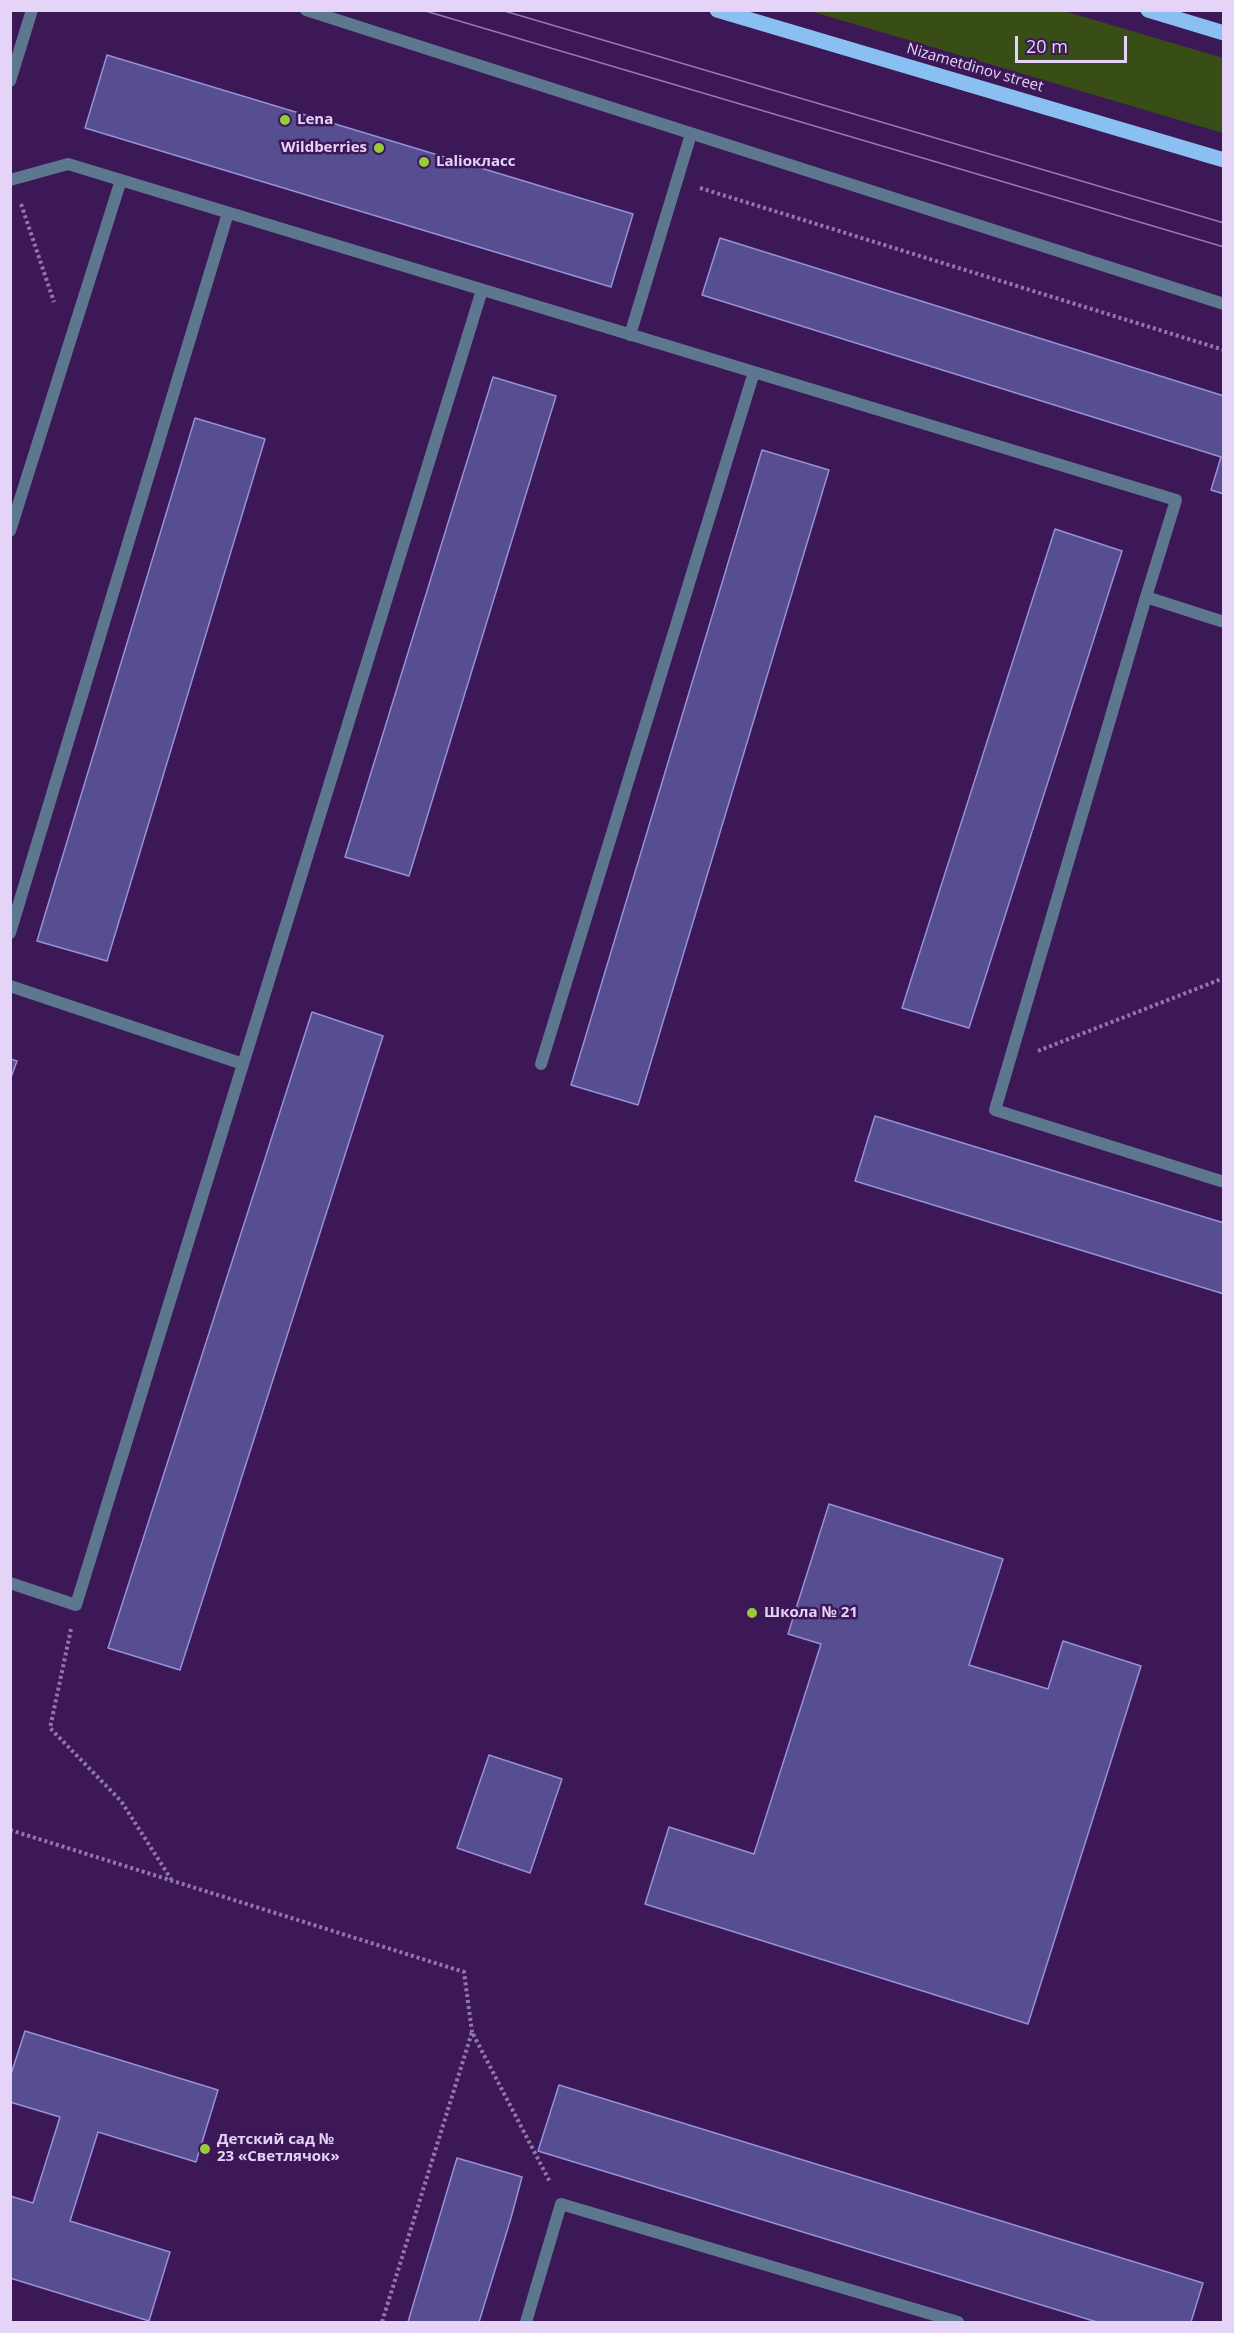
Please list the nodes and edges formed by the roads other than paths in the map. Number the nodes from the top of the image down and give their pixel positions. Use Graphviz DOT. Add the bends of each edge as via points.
graph roads {
  1 [pos="32,10"];
  2 [pos="306,10"];
  3 [pos="717,10"];
  4 [pos="1148,10"];
  5 [pos="1224,33"];
  6 [pos="10,81"];
  7 [pos="691,134"];
  8 [pos="1224,160"];
  9 [pos="12,180"];
  10 [pos="121,180"];
  11 [pos="228,213"];
  12 [pos="482,290"];
  13 [pos="1224,304"];
  14 [pos="630,335"];
  15 [pos="754,372"];
  16 [pos="10,531"];
  17 [pos="1146,597"];
  18 [pos="1224,622"];
  19 [pos="10,933"];
  20 [pos="10,986"];
  21 [pos="243,1064"];
  22 [pos="541,1064"];
  23 [pos="1224,1182"];
  24 [pos="10,1583"];
  25 [pos="526,2322"];
  26 [pos="958,2322"];
  1 -- 6 [label="lane"];
  2 -- 7 [label="lane"];
  3 -- 8 [label="main road, Nizametdinov street"];
  4 -- 5 [label="main road"];
  7 -- 13 [label="lane"];
  7 -- 14 [label="lane"];
  9 -- 10 [label="lane" via="68,164"];
  10 -- 11 [label="lane"];
  10 -- 16 [label="lane"];
  11 -- 12 [label="lane"];
  11 -- 19 [label="lane"];
  12 -- 14 [label="lane"];
  12 -- 21 [label="lane"];
  14 -- 15 [label="lane"];
  15 -- 17 [label="lane" via="1176,500"];
  15 -- 22 [label="lane"];
  17 -- 18 [label="lane"];
  17 -- 23 [label="lane" via="995,1110"];
  20 -- 21 [label="lane"];
  21 -- 24 [label="lane" via="76,1605"];
  25 -- 26 [label="lane" via="561,2204"];
}
